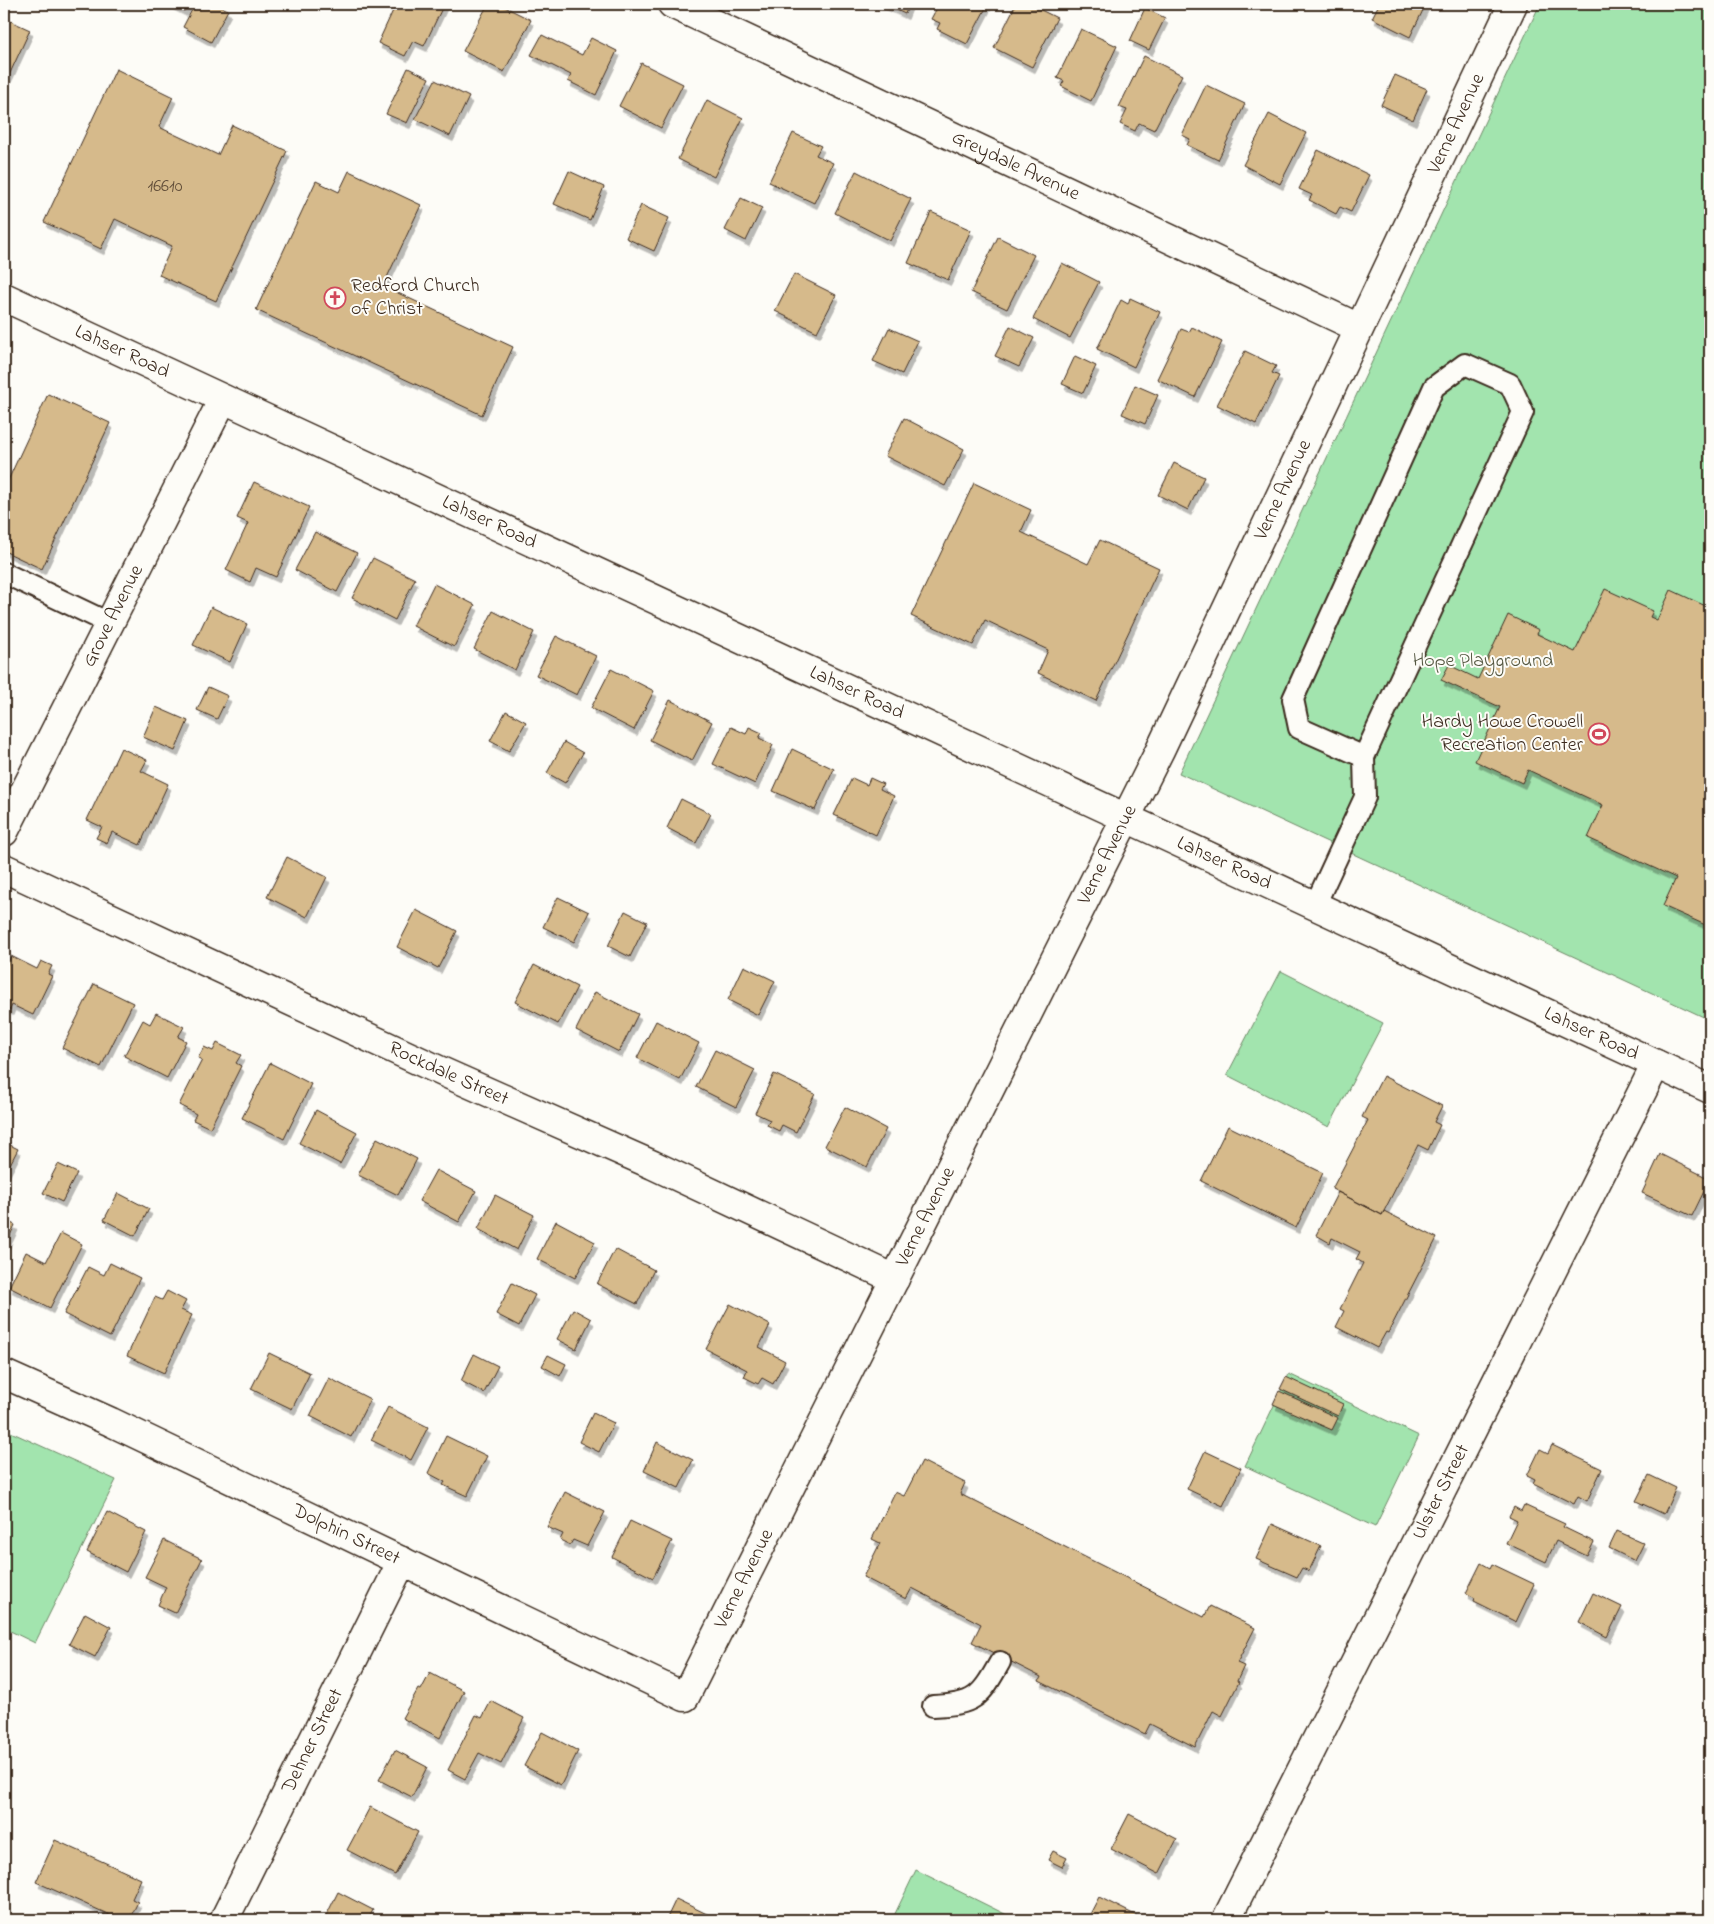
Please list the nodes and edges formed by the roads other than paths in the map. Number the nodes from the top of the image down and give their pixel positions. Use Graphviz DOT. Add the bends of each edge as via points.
graph roads {
  1 [pos="672,4"];
  2 [pos="1513,4"];
  3 [pos="4,297"];
  4 [pos="1360,328"];
  5 [pos="223,399"];
  6 [pos="4,574"];
  7 [pos="109,623"];
  8 [pos="1364,757"];
  9 [pos="1125,818"];
  10 [pos="4,832"];
  11 [pos="4,868"];
  12 [pos="1315,906"];
  13 [pos="1656,1064"];
  14 [pos="1710,1089"];
  15 [pos="895,1279"];
  16 [pos="4,1374"];
  17 [pos="402,1561"];
  18 [pos="1000,1662"];
  19 [pos="685,1697"];
  20 [pos="933,1706"];
  21 [pos="224,1920"];
  22 [pos="1226,1920"];
  1 -- 4 [label="street, Greydale Avenue"];
  2 -- 4 [label="street, Verne Avenue"];
  3 -- 5 [label="street, Lahser Road"];
  4 -- 9 [label="street, Verne Avenue"];
  5 -- 7 [label="street, Grove Avenue"];
  5 -- 9 [label="street, Lahser Road"];
  6 -- 7 [label="lane"];
  7 -- 10 [label="street, Grove Avenue"];
  8 -- 8 [label="lane" via="1523,412 1510,384 1464,364 1434,387 1293,699 1299,728"];
  8 -- 12 [label="lane" via="1365,797"];
  9 -- 12 [label="street, Lahser Road"];
  9 -- 15 [label="street, Verne Avenue"];
  11 -- 15 [label="street, Rockdale Street" via="443,1072 654,1164"];
  12 -- 13 [label="street, Lahser Road"];
  13 -- 14 [label="street, Lahser Road"];
  13 -- 22 [label="street, Ulster Street"];
  15 -- 19 [label="street, Verne Avenue"];
  16 -- 17 [label="street, Dolphin Street"];
  17 -- 19 [label="street, Dolphin Street"];
  17 -- 21 [label="street, Dehner Street"];
  18 -- 20 [label="lane" via="974,1699 956,1705"];
}
